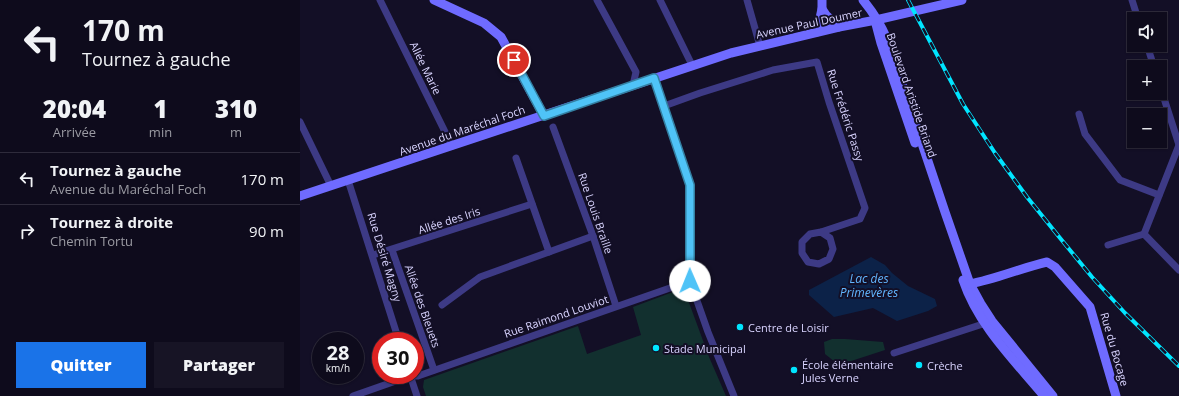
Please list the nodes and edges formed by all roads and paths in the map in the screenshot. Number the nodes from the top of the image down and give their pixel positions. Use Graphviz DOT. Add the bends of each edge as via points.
graph roads {
  1 [pos="380,0"];
  2 [pos="434,0"];
  3 [pos="597,0"];
  4 [pos="660,0"];
  5 [pos="747,0"];
  6 [pos="863,0"];
  7 [pos="962,0"];
  8 [pos="1132,0"];
  9 [pos="942,2"];
  10 [pos="822,5"];
  11 [pos="1136,12"];
  12 [pos="876,20"];
  13 [pos="839,27"];
  14 [pos="817,32"];
  15 [pos="760,46"];
  16 [pos="692,65"];
  17 [pos="654,78"];
  18 [pos="633,85"];
  19 [pos="1165,100"];
  20 [pos="664,106"];
  21 [pos="1079,114"];
  22 [pos="544,116"];
  23 [pos="300,122"];
  24 [pos="553,127"];
  25 [pos="1179,145"];
  26 [pos="452,146"];
  27 [pos="516,158"];
  28 [pos="348,180"];
  29 [pos="331,186"];
  30 [pos="1159,195"];
  31 [pos="300,196"];
  32 [pos="532,204"];
  33 [pos="821,232"];
  34 [pos="1144,234"];
  35 [pos="593,236"];
  36 [pos="1108,245"];
  37 [pos="392,250"];
  38 [pos="549,252"];
  39 [pos="373,255"];
  40 [pos="1179,270"];
  41 [pos="690,281"];
  42 [pos="970,284"];
  43 [pos="442,305"];
  44 [pos="616,306"];
  45 [pos="988,322"];
  46 [pos="396,332"];
  47 [pos="894,353"];
  48 [pos="432,371"];
  49 [pos="424,374"];
  50 [pos="387,384"];
  51 [pos="413,384"];
  52 [pos="353,396"];
  53 [pos="417,396"];
  54 [pos="734,396"];
  55 [pos="1044,396"];
  56 [pos="1053,396"];
  57 [pos="1116,396"];
  1 -- 26 [label="street, Allée Marie"];
  2 -- 22 [label="main road" via="484,23 501,37"];
  3 -- 18 [label="street" via="636,72"];
  4 -- 16 [label="street"];
  5 -- 15 [label="street"];
  6 -- 12 [label="main road"];
  7 -- 9 [label="main road, Avenue Paul Doumer"];
  8 -- 11 [label="street"];
  9 -- 12 [label="main road, Avenue Paul Doumer"];
  10 -- 13 [label="main road" via="826,15"];
  10 -- 14 [label="main road"];
  12 -- 13 [label="main road, Avenue Paul Doumer"];
  12 -- 42 [label="main road, Boulevard Aristide Briand" via="887,39"];
  12 -- 45 [label="main road, Boulevard Aristide Briand" via="880,43 964,283 975,308"];
  13 -- 14 [label="main road, Avenue Paul Doumer"];
  14 -- 15 [label="main road, Avenue Paul Doumer"];
  15 -- 16 [label="main road, Avenue Paul Doumer"];
  16 -- 17 [label="main road, Avenue du Maréchal Foch"];
  17 -- 18 [label="main road, Avenue du Maréchal Foch"];
  17 -- 20 [label="street"];
  18 -- 22 [label="main road, Avenue du Maréchal Foch"];
  19 -- 25 [label="street"];
  20 -- 33 [label="street, Rue Frédéric Passy" via="773,70 817,62 864,208 860,219"];
  20 -- 41 [label="street" via="690,185"];
  21 -- 30 [label="street" via="1085,134 1120,180"];
  22 -- 26 [label="main road, Avenue du Maréchal Foch"];
  23 -- 29 [label="street"];
  24 -- 35 [label="street, Rue Louis Braille"];
  25 -- 30 [label="street"];
  26 -- 28 [label="main road, Avenue du Maréchal Foch"];
  27 -- 32 [label="street"];
  28 -- 29 [label="main road, Avenue du Maréchal Foch"];
  28 -- 39 [label="street, Rue Désiré Magny"];
  29 -- 31 [label="main road, Avenue du Maréchal Foch"];
  30 -- 34 [label="street"];
  32 -- 37 [label="street, Allée des Iris"];
  32 -- 38 [label="street"];
  33 -- 33 [label="street, Rue Frédéric Passy" via="810,234 802,242 802,253 808,262 819,264 829,259 832,244 830,238"];
  34 -- 36 [label="street"];
  34 -- 40 [label="street"];
  35 -- 38 [label="street"];
  35 -- 44 [label="street, Rue Louis Braille"];
  37 -- 39 [label="street, Allée des Iris"];
  37 -- 48 [label="street, Allée des Bleuets"];
  38 -- 43 [label="street" via="480,277"];
  39 -- 46 [label="street, Rue Désiré Magny"];
  41 -- 44 [label="street, Rue Raimond Louviot"];
  41 -- 54 [label="street"];
  42 -- 45 [label="main road, Boulevard Aristide Briand"];
  42 -- 57 [label="main road, Rue du Bocage" via="1047,262 1054,267 1090,307"];
  44 -- 48 [label="street, Rue Raimond Louviot"];
  45 -- 47 [label="street"];
  45 -- 55 [label="main road, Boulevard Aristide Briand"];
  45 -- 56 [label="main road, Boulevard Aristide Briand"];
  48 -- 49 [label="street, Rue Raimond Louviot"];
  50 -- 52 [label="street, Rue Raimond Louviot"];
  51 -- 53 [label="street"];
}
